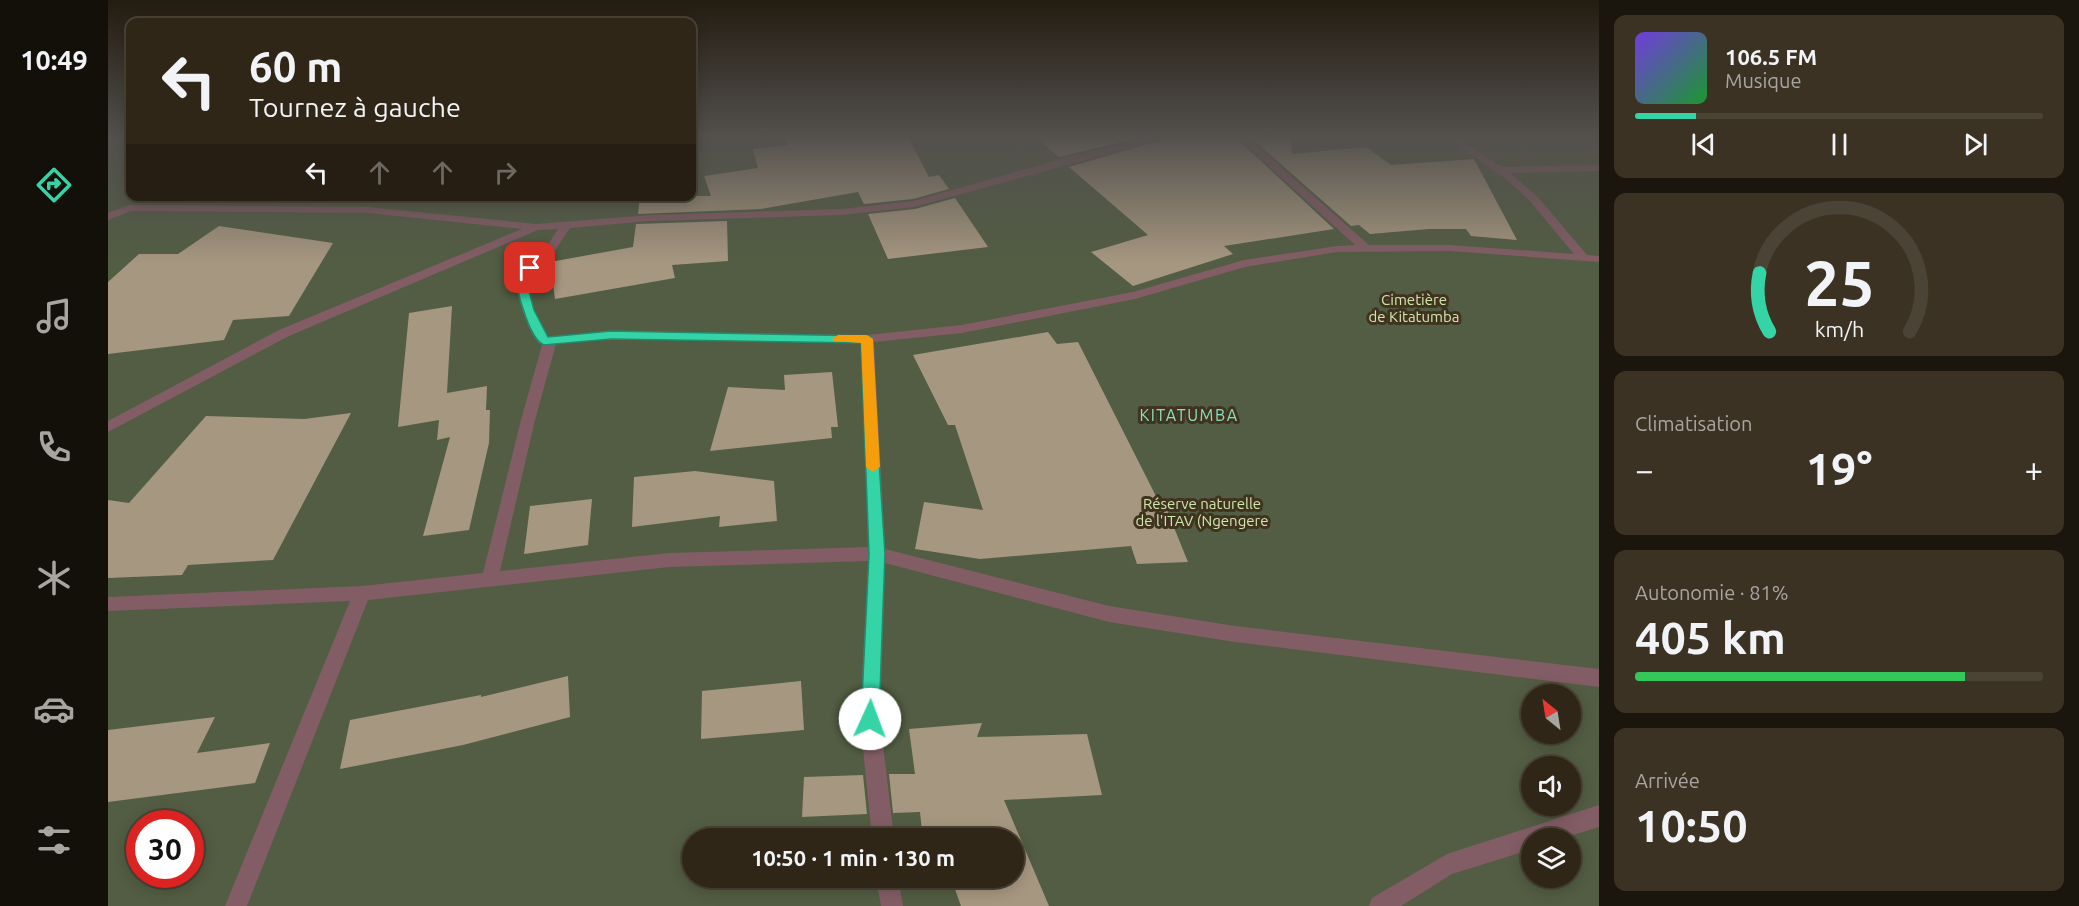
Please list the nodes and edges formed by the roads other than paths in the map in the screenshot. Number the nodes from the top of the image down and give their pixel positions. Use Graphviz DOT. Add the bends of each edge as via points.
graph roads {
  1 [pos="1004,178"];
  2 [pos="1288,178"];
  3 [pos="1509,178"];
  4 [pos="139,201"];
  5 [pos="129,208"];
  6 [pos="108,217"];
  7 [pos="108,224"];
  8 [pos="566,225"];
  9 [pos="536,227"];
  10 [pos="1366,249"];
  11 [pos="1583,257"];
  12 [pos="1599,259"];
  13 [pos="867,339"];
  14 [pos="550,341"];
  15 [pos="108,428"];
  16 [pos="877,554"];
  17 [pos="490,579"];
  18 [pos="362,593"];
  19 [pos="108,604"];
  20 [pos="1599,678"];
  21 [pos="1599,816"];
  22 [pos="882,828"];
  23 [pos="889,888"];
  24 [pos="236,906"];
  25 [pos="892,906"];
  26 [pos="1380,906"];
  1 -- 8 [label="street" via="914,204 842,212 650,218"];
  2 -- 10 [label="street"];
  3 -- 11 [label="street" via="1533,198"];
  4 -- 5 [label="street"];
  5 -- 6 [label="street"];
  5 -- 7 [label="street"];
  5 -- 9 [label="street" via="368,210"];
  8 -- 9 [label="street"];
  8 -- 14 [label="street" via="548,254 530,268 521,283 528,310 544,341"];
  9 -- 15 [label="street" via="284,333"];
  10 -- 11 [label="street" via="1450,248"];
  10 -- 13 [label="street" via="1337,249 1244,264 1135,295 962,329"];
  11 -- 12 [label="street"];
  13 -- 14 [label="street" via="611,335"];
  13 -- 16 [label="street"];
  14 -- 17 [label="street"];
  16 -- 17 [label="street" via="669,560"];
  16 -- 20 [label="street" via="1109,614 1234,634"];
  16 -- 22 [label="street" via="870,719"];
  17 -- 18 [label="street"];
  18 -- 19 [label="street"];
  18 -- 24 [label="street"];
  21 -- 26 [label="street" via="1447,865"];
  23 -- 25 [label="street"];
}
